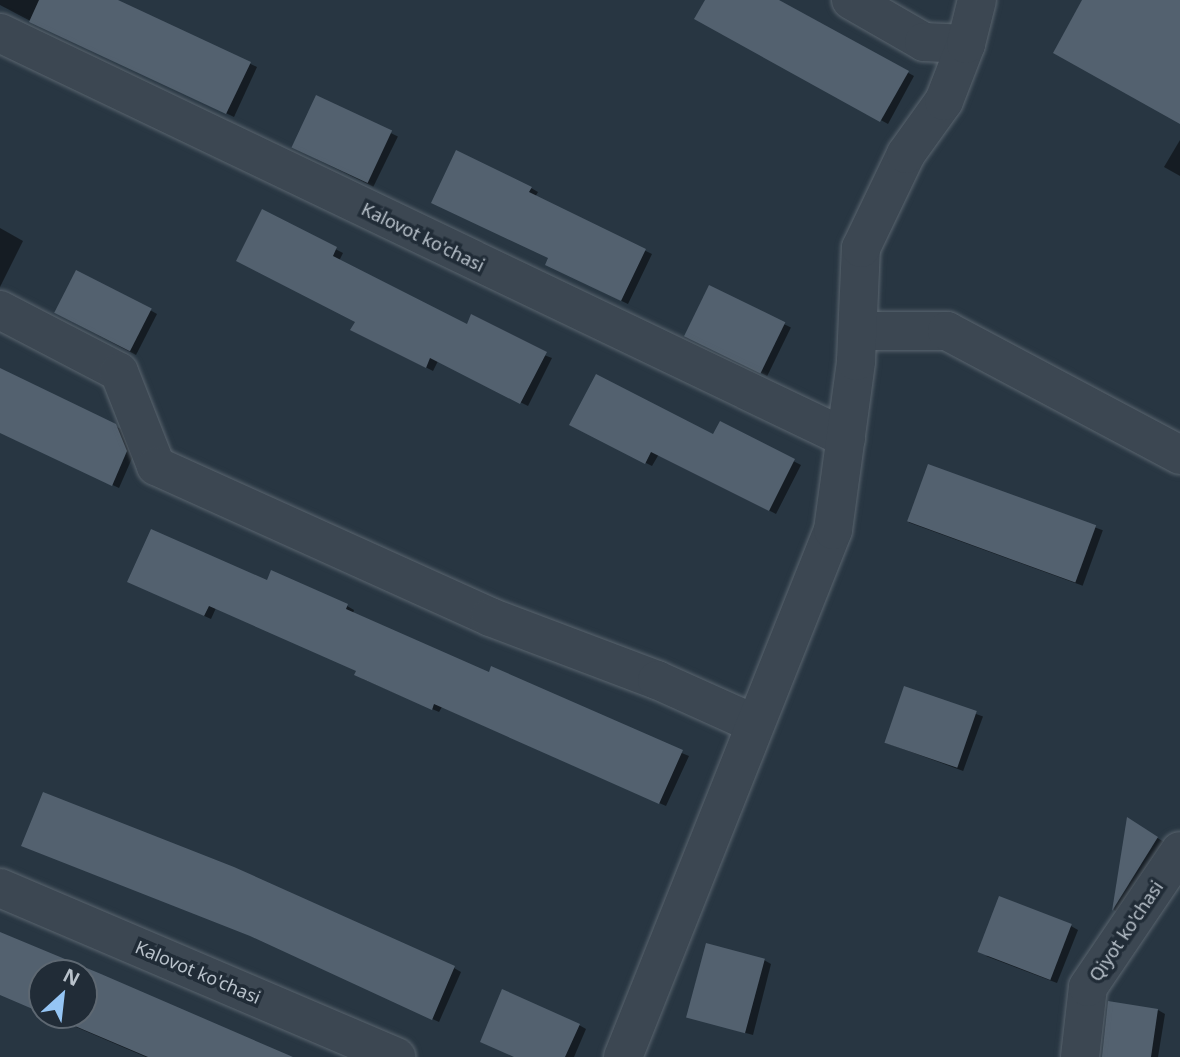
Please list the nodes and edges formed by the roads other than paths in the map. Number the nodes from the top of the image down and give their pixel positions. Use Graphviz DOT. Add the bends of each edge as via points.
graph roads {
  1 [pos="851,0"];
  2 [pos="977,0"];
  3 [pos="0,33"];
  4 [pos="966,44"];
  5 [pos="0,310"];
  6 [pos="858,331"];
  7 [pos="846,438"];
  8 [pos="1180,455"];
  9 [pos="755,724"];
  10 [pos="1180,851"];
  11 [pos="0,888"];
  12 [pos="396,1057"];
  13 [pos="623,1057"];
  14 [pos="1080,1057"];
  1 -- 4 [label="street" via="924,42"];
  2 -- 4 [label="street"];
  3 -- 7 [label="street, Kalovot ko'chasi"];
  4 -- 6 [label="street" via="944,102 906,154 861,248"];
  5 -- 9 [label="street" via="119,372 156,466 490,617 657,680"];
  6 -- 7 [label="street"];
  6 -- 8 [label="street" via="947,331"];
  7 -- 9 [label="street" via="833,530"];
  9 -- 13 [label="street"];
  10 -- 14 [label="street, Qiyot ko'chasi" via="1088,987"];
  11 -- 12 [label="street, Kalovot ko'chasi"];
}
